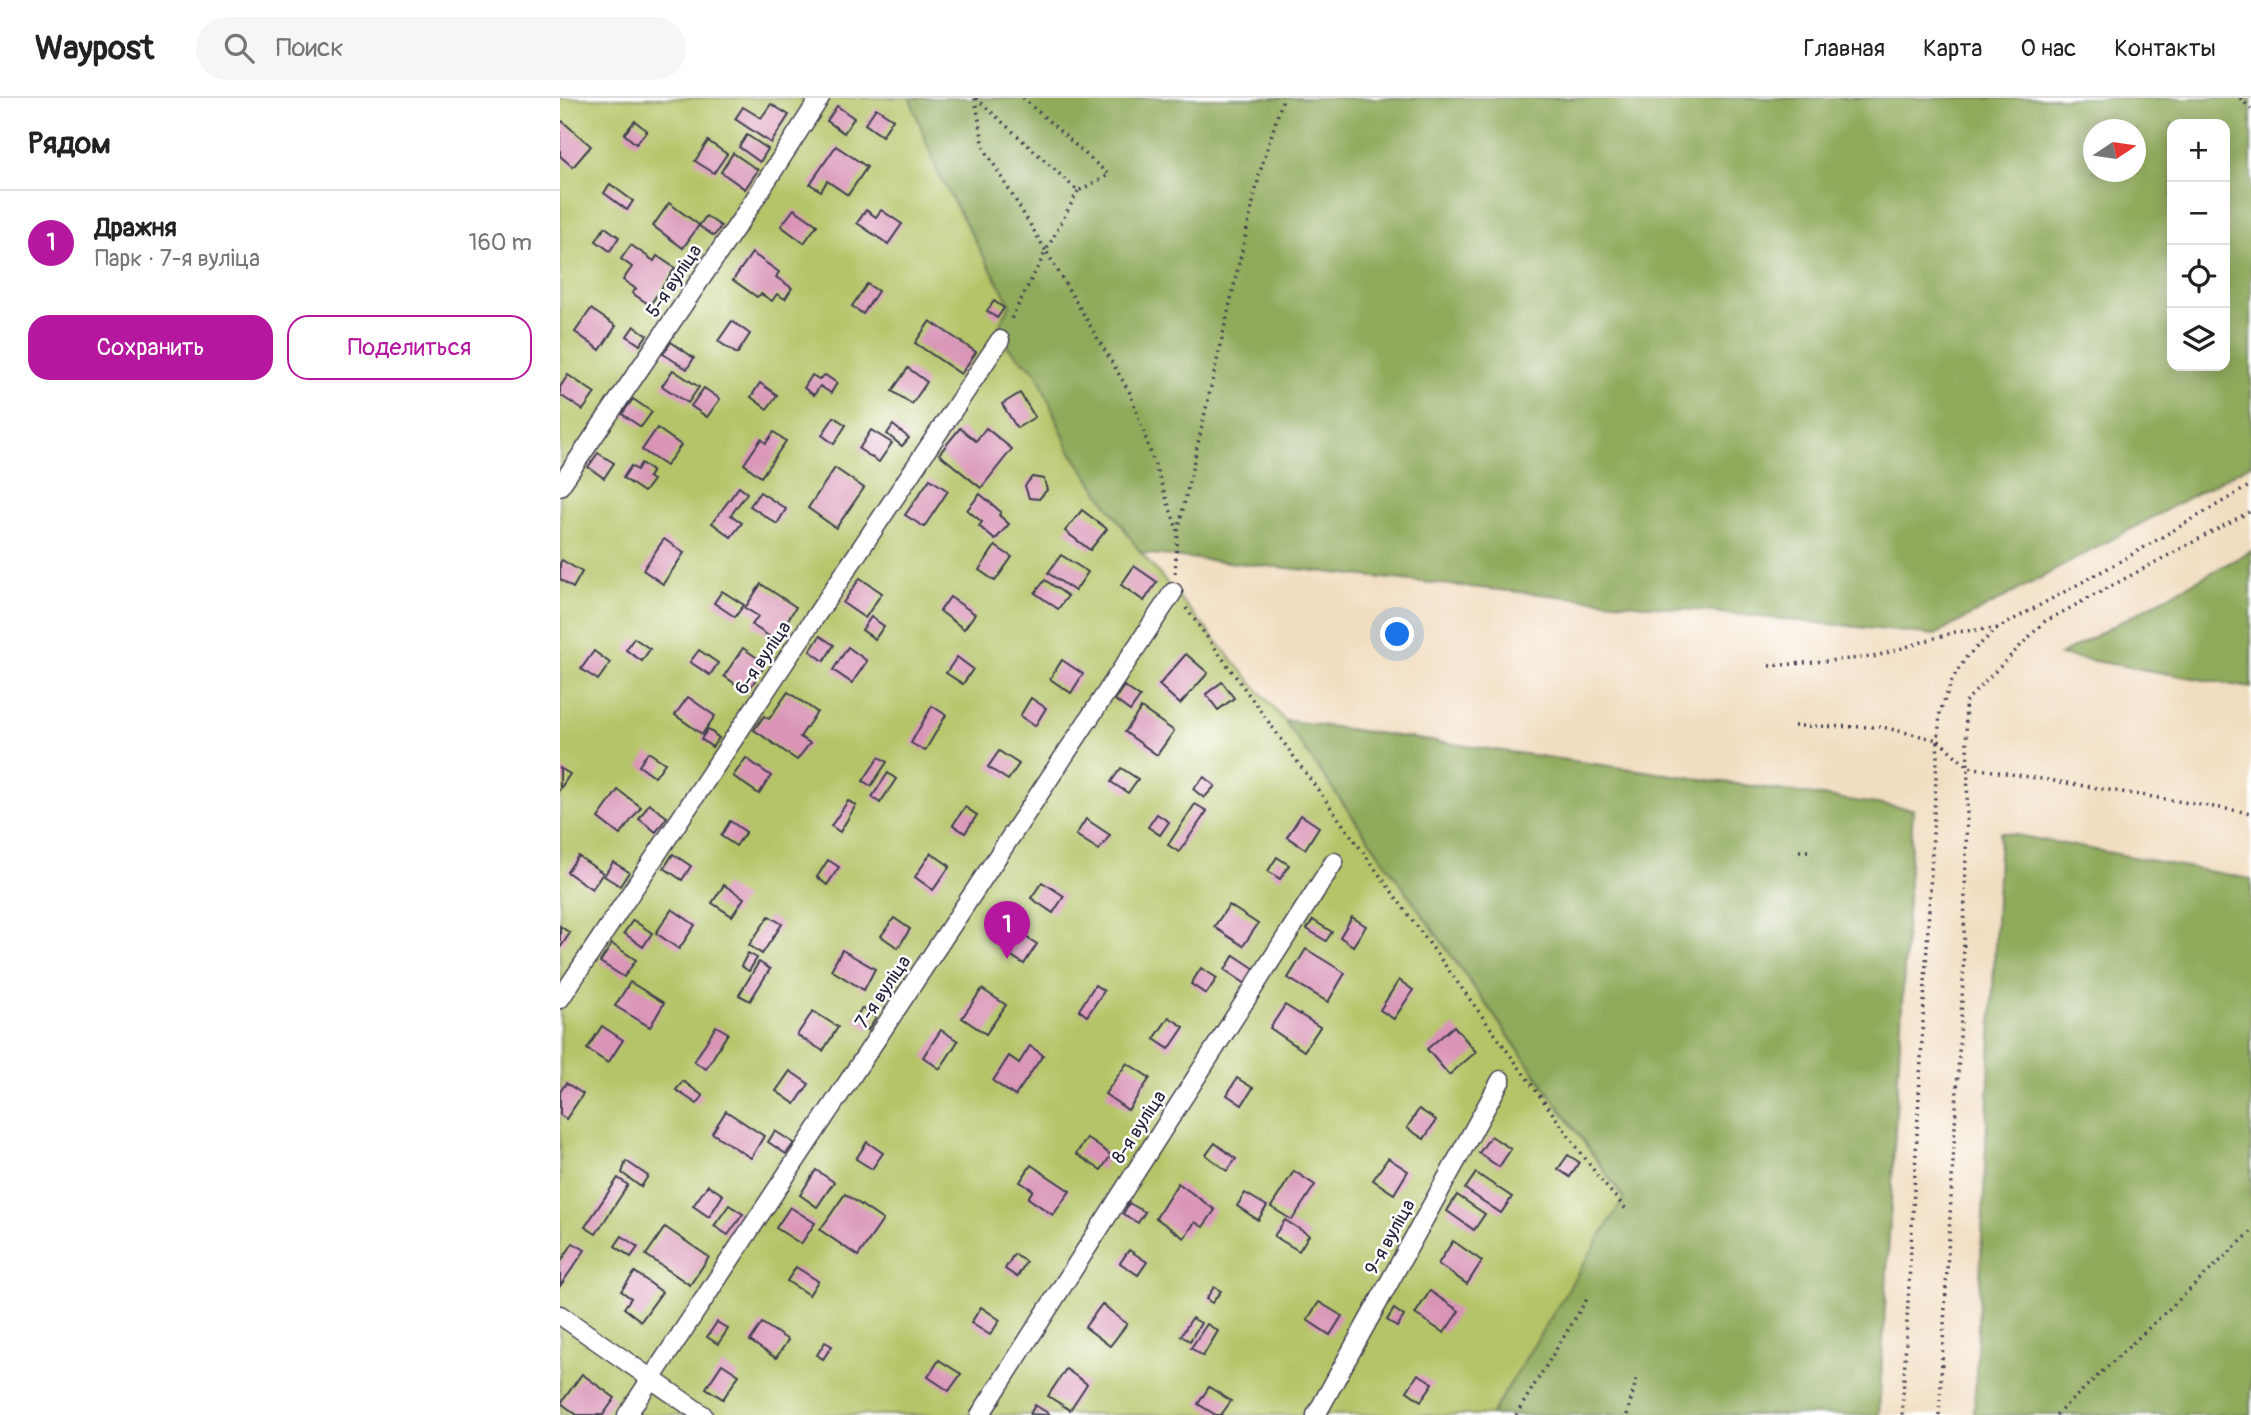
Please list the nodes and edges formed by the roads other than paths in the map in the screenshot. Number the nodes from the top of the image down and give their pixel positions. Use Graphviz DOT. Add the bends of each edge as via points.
graph roads {
  1 [pos="820,98"];
  2 [pos="1000,340"];
  3 [pos="560,486"];
  4 [pos="1174,592"];
  5 [pos="1334,862"];
  6 [pos="560,999"];
  7 [pos="1501,1080"];
  8 [pos="560,1315"];
  9 [pos="652,1379"];
  10 [pos="627,1415"];
  11 [pos="703,1415"];
  12 [pos="980,1415"];
  13 [pos="1316,1415"];
  1 -- 3 [label="street, 5-я вуліца"];
  2 -- 6 [label="street, 6-я вуліца"];
  4 -- 9 [label="street, 7-я вуліца"];
  5 -- 12 [label="street, 8-я вуліца"];
  7 -- 13 [label="street, 9-я вуліца"];
  8 -- 9 [label="street"];
  9 -- 10 [label="street, 7-я вуліца"];
  9 -- 11 [label="street"];
}
